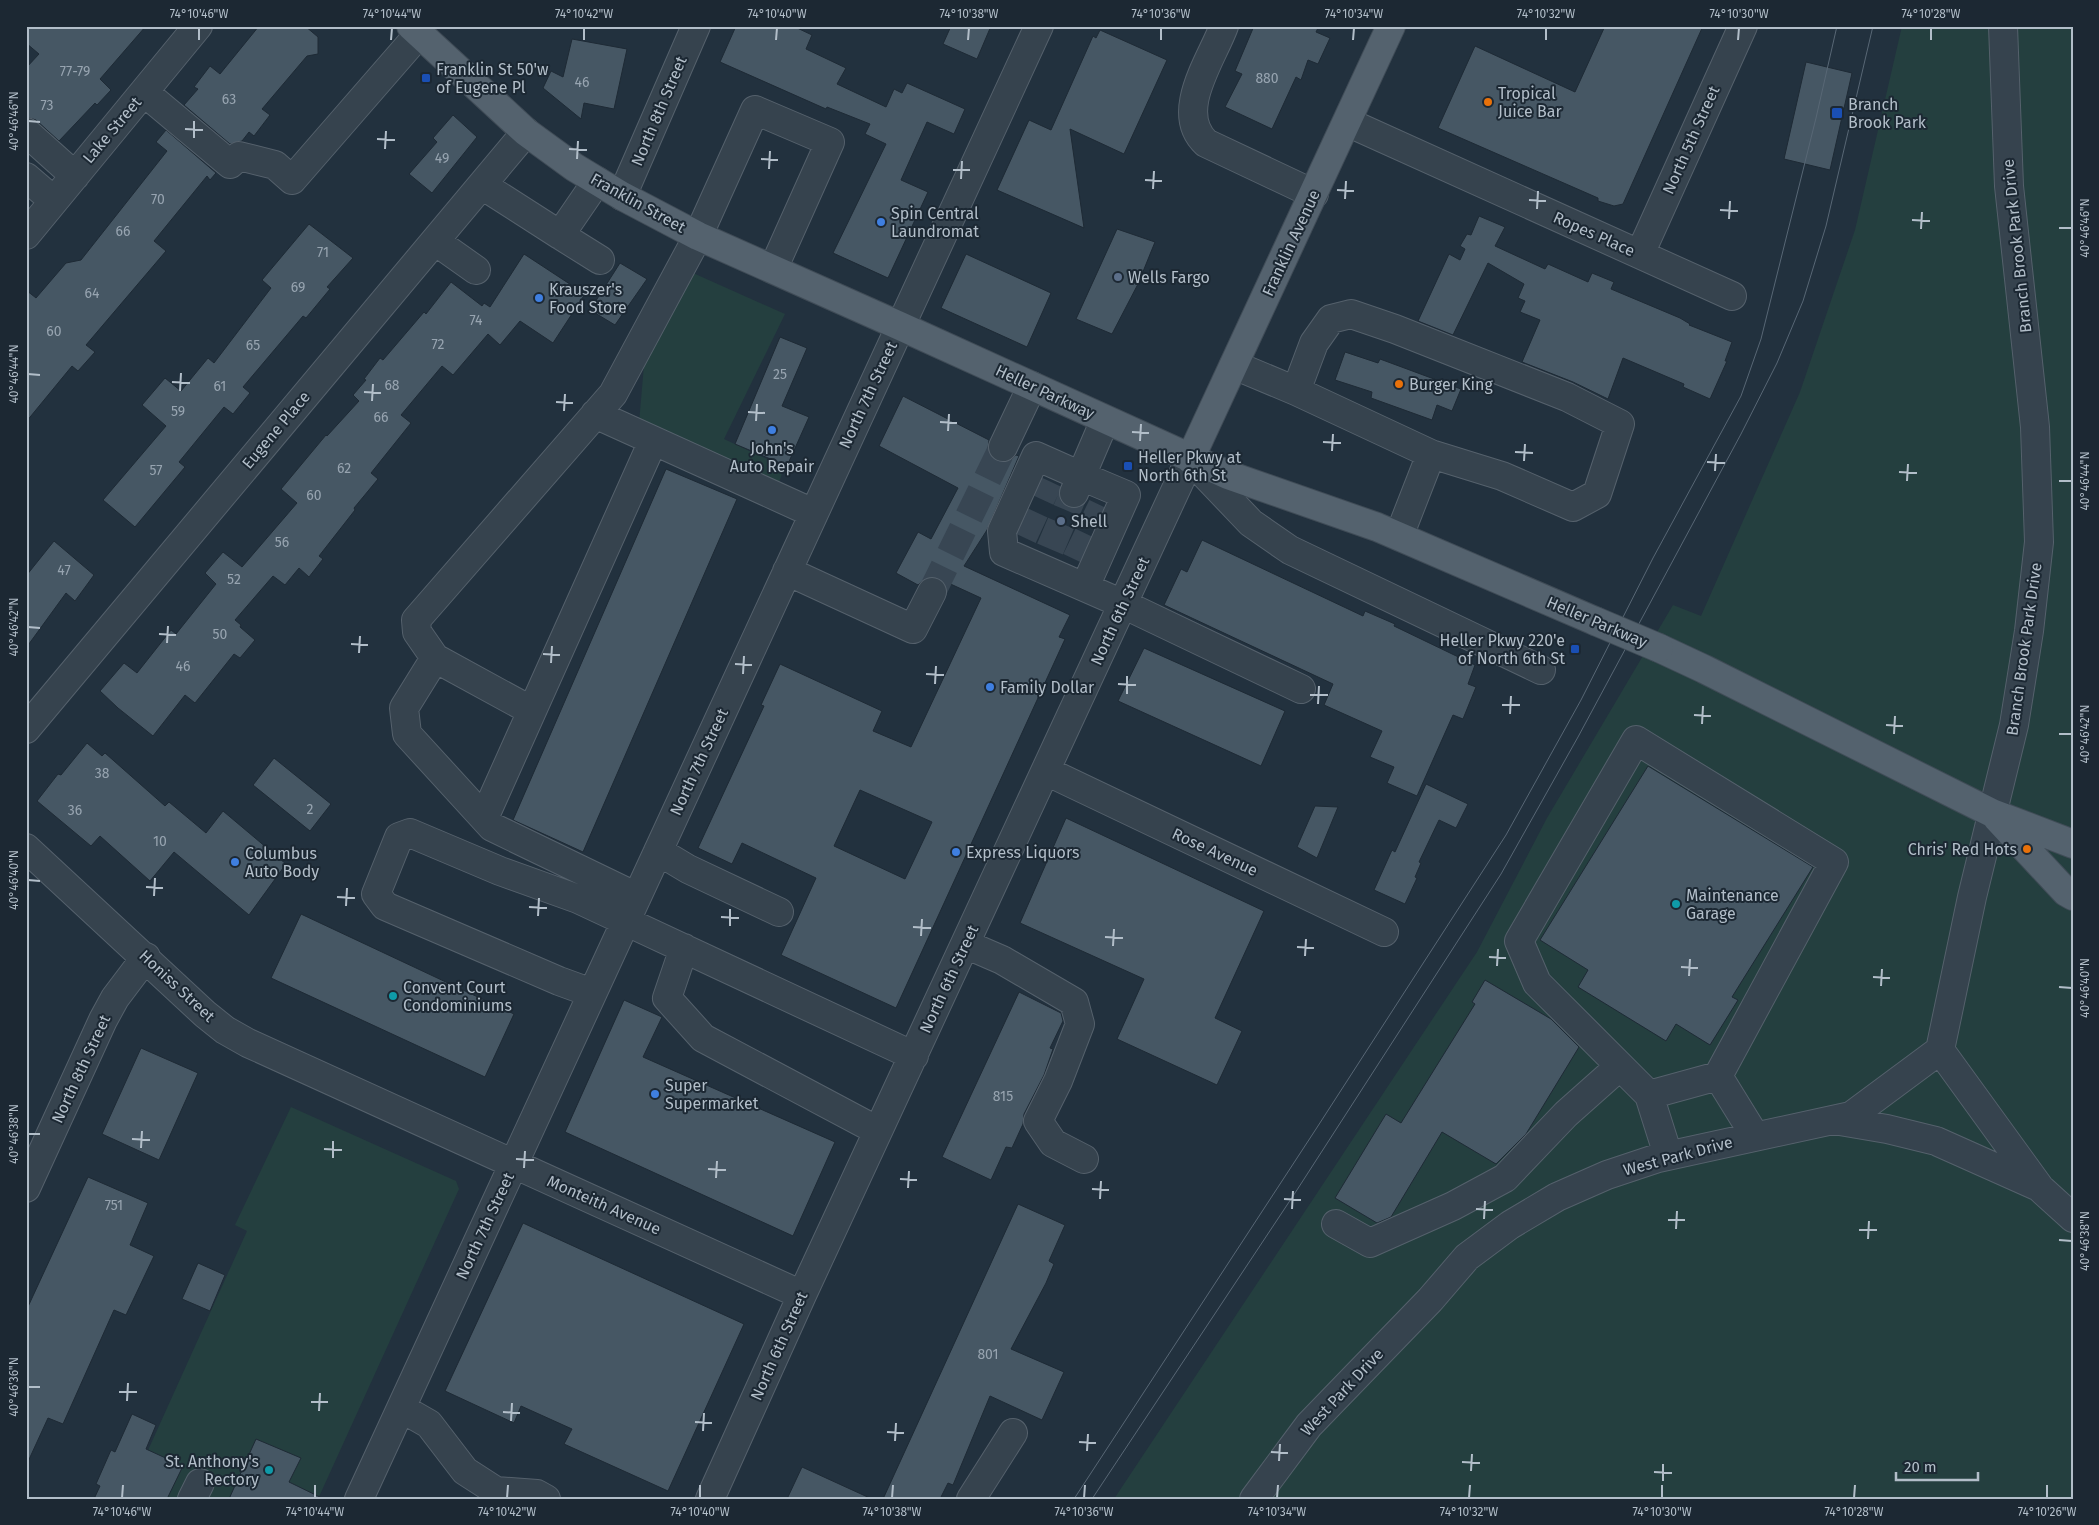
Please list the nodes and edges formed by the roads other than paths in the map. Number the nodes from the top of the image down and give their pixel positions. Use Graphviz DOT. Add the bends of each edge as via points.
graph roads {
  1 [pos="198,26"];
  2 [pos="696,26"];
  3 [pos="1039,26"];
  4 [pos="1224,26"];
  5 [pos="1391,26"];
  6 [pos="1743,26"];
  7 [pos="2003,26"];
  8 [pos="415,30"];
  9 [pos="144,92"];
  10 [pos="1347,122"];
  11 [pos="26,132"];
  12 [pos="526,132"];
  13 [pos="75,176"];
  14 [pos="26,177"];
  15 [pos="597,181"];
  16 [pos="482,185"];
  17 [pos="1314,194"];
  18 [pos="622,196"];
  19 [pos="54,201"];
  20 [pos="26,234"];
  21 [pos="560,235"];
  22 [pos="698,236"];
  23 [pos="435,240"];
  24 [pos="1640,254"];
  25 [pos="600,260"];
  26 [pos="773,269"];
  27 [pos="476,270"];
  28 [pos="1732,296"];
  29 [pos="900,326"];
  30 [pos="1234,365"];
  31 [pos="1032,386"];
  32 [pos="1296,391"];
  33 [pos="595,414"];
  34 [pos="1105,420"];
  35 [pos="653,441"];
  36 [pos="1003,447"];
  37 [pos="1431,454"];
  38 [pos="1190,459"];
  39 [pos="1078,484"];
  40 [pos="814,513"];
  41 [pos="1399,536"];
  42 [pos="787,571"];
  43 [pos="1076,576"];
  44 [pos="932,592"];
  45 [pos="1123,604"];
  46 [pos="435,658"];
  47 [pos="1541,670"];
  48 [pos="1301,689"];
  49 [pos="532,711"];
  50 [pos="26,729"];
  51 [pos="1046,771"];
  52 [pos="1992,813"];
  53 [pos="484,818"];
  54 [pos="2073,844"];
  55 [pos="26,848"];
  56 [pos="658,851"];
  57 [pos="2073,896"];
  58 [pos="631,909"];
  59 [pos="779,912"];
  60 [pos="1384,932"];
  61 [pos="966,944"];
  62 [pos="684,948"];
  63 [pos="146,957"];
  64 [pos="592,993"];
  65 [pos="1940,1050"];
  66 [pos="914,1056"];
  67 [pos="1620,1066"];
  68 [pos="1718,1076"];
  69 [pos="352,1090"];
  70 [pos="1649,1095"];
  71 [pos="1833,1120"];
  72 [pos="878,1131"];
  73 [pos="1756,1136"];
  74 [pos="1668,1155"];
  75 [pos="1084,1158"];
  76 [pos="513,1164"];
  77 [pos="26,1188"];
  78 [pos="2040,1188"];
  79 [pos="2073,1218"];
  80 [pos="1336,1224"];
  81 [pos="802,1296"];
  82 [pos="401,1408"];
  83 [pos="1013,1433"];
  84 [pos="359,1499"];
  85 [pos="546,1499"];
  86 [pos="710,1499"];
  87 [pos="971,1499"];
  88 [pos="1254,1499"];
  1 -- 9 [label="street, Lake Street"];
  2 -- 18 [label="street, North 8th Street"];
  3 -- 29 [label="street, North 7th Street"];
  4 -- 17 [label="street" via="1195,94 1194,115 1199,137"];
  5 -- 10 [label="main road, Franklin Avenue"];
  6 -- 24 [label="street, North 5th Street"];
  7 -- 52 [label="street, Branch Brook Park Drive" via="2009,186 2036,427 2039,542 2014,725"];
  8 -- 9 [label="street" via="292,180 275,165 248,158 239,156 230,164"];
  8 -- 12 [label="main road, Franklin Street"];
  9 -- 13 [label="street, Lake Street"];
  10 -- 17 [label="main road, Franklin Avenue"];
  10 -- 24 [label="street, Ropes Place"];
  11 -- 13 [label="street"];
  12 -- 15 [label="main road, Franklin Street"];
  12 -- 16 [label="street, Eugene Place"];
  13 -- 19 [label="street, Lake Street"];
  14 -- 19 [label="street"];
  15 -- 18 [label="main road, Franklin Street"];
  15 -- 21 [label="street"];
  16 -- 21 [label="street"];
  16 -- 23 [label="street, Eugene Place"];
  17 -- 30 [label="main road, Franklin Avenue"];
  18 -- 22 [label="main road, Franklin Street"];
  19 -- 20 [label="street, Lake Street"];
  21 -- 25 [label="street"];
  22 -- 26 [label="main road, Franklin Street"];
  22 -- 26 [label="street" via="755,110 830,142"];
  22 -- 33 [label="street" via="613,394"];
  23 -- 27 [label="street"];
  23 -- 50 [label="street, Eugene Place"];
  24 -- 28 [label="street, Ropes Place"];
  26 -- 29 [label="main road, Franklin Street"];
  29 -- 31 [label="main road, Heller Parkway"];
  29 -- 40 [label="street, North 7th Street"];
  30 -- 32 [label="street"];
  30 -- 38 [label="main road, Franklin Avenue"];
  31 -- 34 [label="main road, Heller Parkway"];
  31 -- 36 [label="street"];
  32 -- 37 [label="street"];
  32 -- 37 [label="street" via="1314,343 1331,318 1351,314 1567,397 1620,424 1597,494 1573,507 1502,476"];
  33 -- 35 [label="street"];
  33 -- 46 [label="street" via="416,620 416,632"];
  34 -- 38 [label="main road, Heller Parkway"];
  34 -- 39 [label="street"];
  35 -- 40 [label="street"];
  35 -- 49 [label="street"];
  37 -- 41 [label="street"];
  38 -- 41 [label="main road, Heller Parkway" via="1261,488"];
  38 -- 45 [label="street, North 6th Street"];
  38 -- 47 [label="street, Heller Parkway" via="1251,522 1290,550"];
  39 -- 43 [label="street" via="1106,497 1126,495"];
  39 -- 43 [label="street" via="1052,473 1036,456 1002,531 1004,552 1019,547"];
  40 -- 42 [label="street, North 7th Street"];
  41 -- 52 [label="main road, Heller Parkway, bridge" via="1704,669"];
  42 -- 44 [label="street" via="913,629"];
  42 -- 56 [label="street, North 7th Street"];
  43 -- 45 [label="street"];
  45 -- 48 [label="street"];
  45 -- 51 [label="street, North 6th Street"];
  46 -- 49 [label="street"];
  46 -- 53 [label="street" via="404,708 407,734"];
  49 -- 53 [label="street"];
  51 -- 60 [label="street, Rose Avenue"];
  51 -- 61 [label="street, North 6th Street"];
  52 -- 54 [label="main road, Heller Parkway"];
  52 -- 57 [label="main road, Heller Parkway"];
  52 -- 65 [label="street, Branch Brook Park Drive"];
  53 -- 58 [label="street" via="492,827"];
  55 -- 63 [label="street, Honiss Street"];
  56 -- 58 [label="street, North 7th Street"];
  56 -- 59 [label="street" via="688,869"];
  58 -- 62 [label="street"];
  58 -- 64 [label="street, North 7th Street"];
  58 -- 64 [label="street" via="578,899 410,833 399,837 376,894 385,906"];
  61 -- 66 [label="street, North 6th Street"];
  61 -- 75 [label="street" via="1002,960 1074,1002 1080,1024 1038,1121 1053,1143"];
  62 -- 66 [label="street"];
  62 -- 72 [label="street" via="667,998 703,1038"];
  63 -- 69 [label="street, Honiss Street" via="225,1030"];
  63 -- 77 [label="street, North 8th Street" via="103,1020"];
  64 -- 76 [label="street, North 7th Street"];
  65 -- 71 [label="street, West Park Drive" via="1851,1116"];
  65 -- 78 [label="street"];
  66 -- 72 [label="street, North 6th Street"];
  67 -- 68 [label="street" via="1537,983 1519,941 1636,740 1834,862"];
  67 -- 70 [label="street"];
  67 -- 80 [label="street" via="1566,1114 1505,1178 1453,1206 1370,1243"];
  68 -- 70 [label="street"];
  68 -- 73 [label="street"];
  69 -- 76 [label="street, Monteith Avenue"];
  70 -- 74 [label="street"];
  71 -- 73 [label="street, West Park Drive"];
  71 -- 78 [label="street" via="1936,1141"];
  72 -- 81 [label="street, North 6th Street"];
  73 -- 74 [label="street, West Park Drive"];
  74 -- 88 [label="street, West Park Drive" via="1607,1175 1557,1198 1510,1225 1466,1257 1430,1300 1309,1425"];
  76 -- 81 [label="street, Monteith Avenue"];
  76 -- 82 [label="street, North 7th Street"];
  78 -- 79 [label="street"];
  81 -- 86 [label="street, North 6th Street"];
  82 -- 84 [label="street, North 7th Street"];
  82 -- 85 [label="street" via="429,1424 465,1471 496,1491 537,1494"];
  83 -- 87 [label="street"];
}
